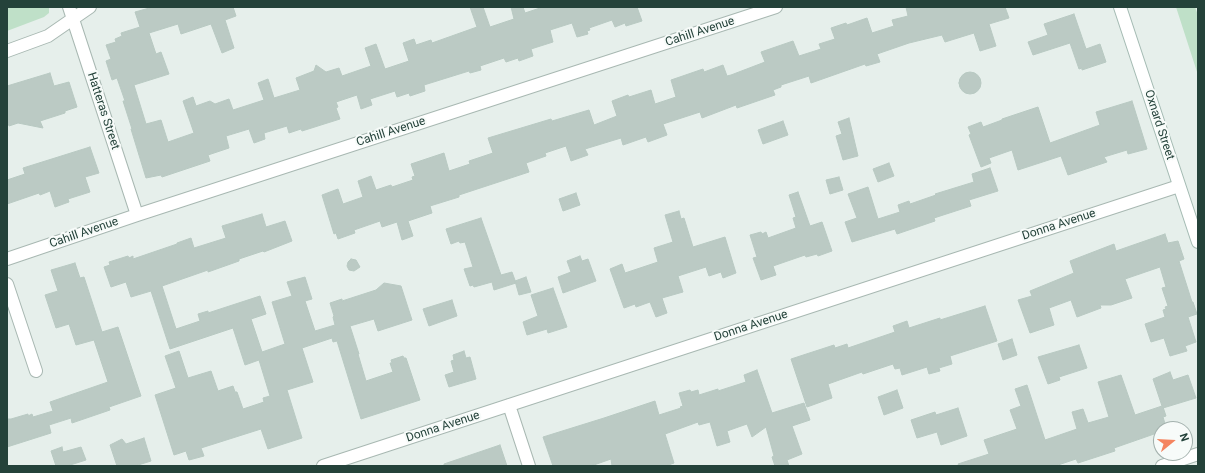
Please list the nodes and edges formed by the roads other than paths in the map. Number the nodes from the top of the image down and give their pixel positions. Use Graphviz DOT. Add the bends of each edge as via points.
graph roads {
  1 [pos="69,7"];
  2 [pos="90,7"];
  3 [pos="776,7"];
  4 [pos="1120,7"];
  5 [pos="73,19"];
  6 [pos="7,51"];
  7 [pos="1179,186"];
  8 [pos="137,215"];
  9 [pos="1198,242"];
  10 [pos="7,259"];
  11 [pos="7,284"];
  12 [pos="36,371"];
  13 [pos="509,405"];
  14 [pos="1198,454"];
  15 [pos="323,466"];
  16 [pos="529,466"];
  17 [pos="1162,466"];
  1 -- 5 [label="street, Hatteras Street"];
  2 -- 5 [label="street"];
  3 -- 8 [label="street, Cahill Avenue"];
  4 -- 7 [label="street, Oxnard Street"];
  5 -- 6 [label="street" via="48,36"];
  5 -- 8 [label="street, Hatteras Street"];
  7 -- 9 [label="street, Oxnard Street"];
  7 -- 13 [label="street, Donna Avenue"];
  8 -- 10 [label="street, Cahill Avenue"];
  11 -- 12 [label="street"];
  13 -- 15 [label="street, Donna Avenue"];
  13 -- 16 [label="street"];
  14 -- 17 [label="street"];
}
